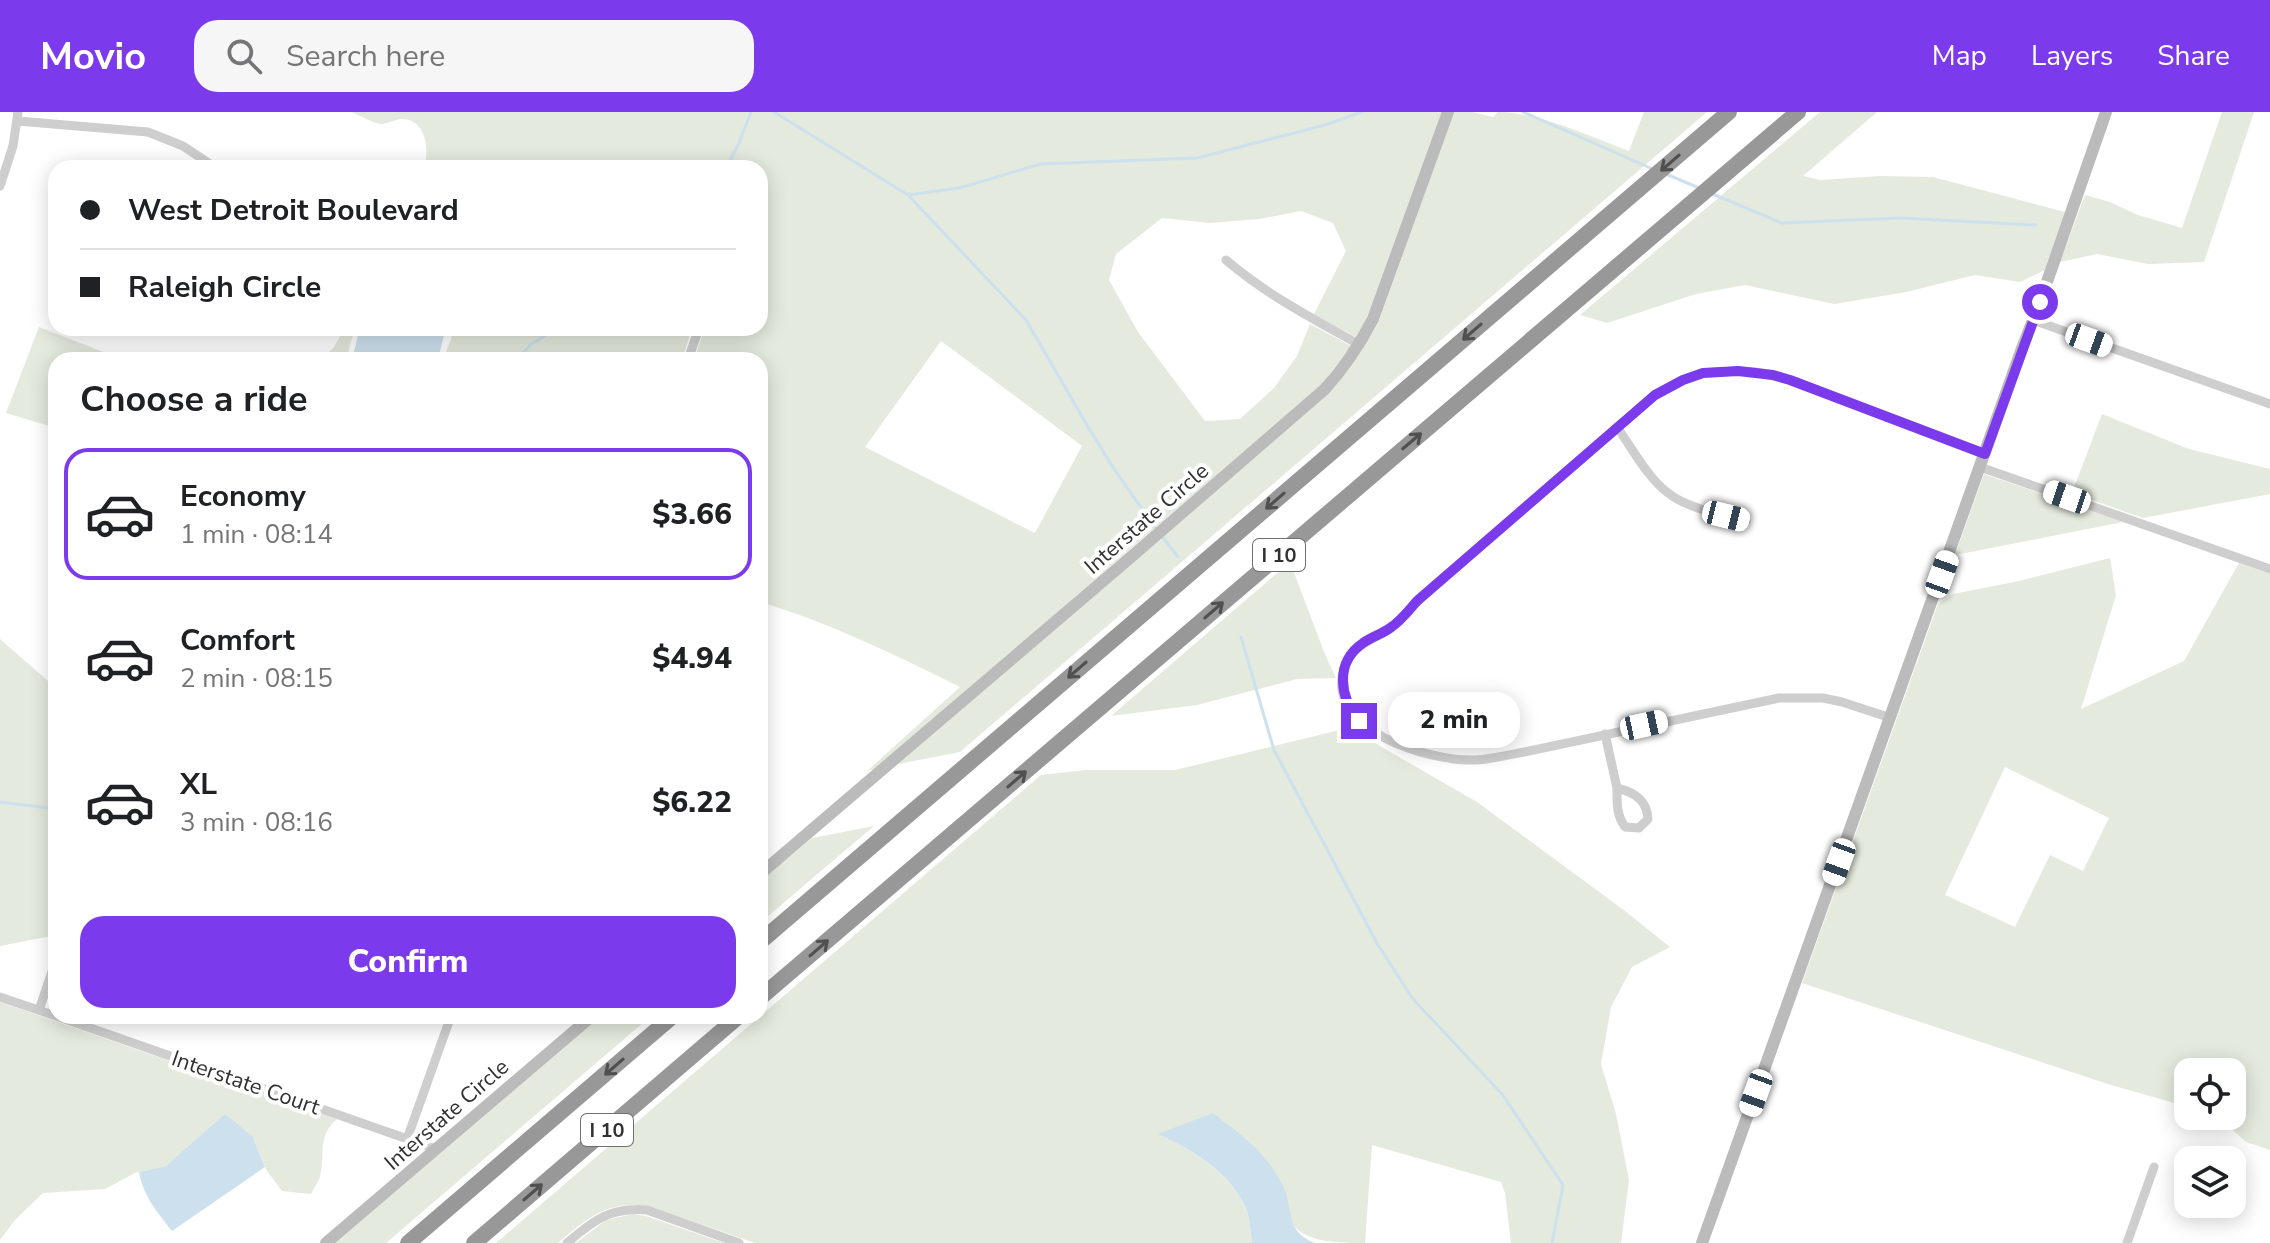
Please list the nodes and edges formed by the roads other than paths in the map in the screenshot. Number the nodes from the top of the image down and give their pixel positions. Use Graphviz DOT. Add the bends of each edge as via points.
graph roads {
  1 [pos="1448,112"];
  2 [pos="1729,112"];
  3 [pos="1798,112"];
  4 [pos="2106,112"];
  5 [pos="18,116"];
  6 [pos="204,160"];
  7 [pos="0,186"];
  8 [pos="1226,260"];
  9 [pos="2033,320"];
  10 [pos="1360,345"];
  11 [pos="2270,404"];
  12 [pos="1617,427"];
  13 [pos="1982,460"];
  14 [pos="1746,521"];
  15 [pos="2270,569"];
  16 [pos="1891,718"];
  17 [pos="1605,734"];
  18 [pos="1617,788"];
  19 [pos="768,867"];
  20 [pos="768,935"];
  21 [pos="48,984"];
  22 [pos="768,991"];
  23 [pos="0,997"];
  24 [pos="39,1010"];
  25 [pos="48,1013"];
  26 [pos="79,1024"];
  27 [pos="448,1024"];
  28 [pos="583,1024"];
  29 [pos="664,1024"];
  30 [pos="730,1024"];
  31 [pos="407,1139"];
  32 [pos="436,1149"];
  33 [pos="2154,1167"];
  34 [pos="326,1243"];
  35 [pos="408,1243"];
  36 [pos="474,1243"];
  37 [pos="567,1243"];
  38 [pos="739,1243"];
  39 [pos="1702,1243"];
  40 [pos="2127,1243"];
  1 -- 10 [label="street, Interstate Circle"];
  2 -- 20 [label="highway, I 10, one-way"];
  22 -- 3 [label="highway, I 10, one-way"];
  4 -- 9 [label="street"];
  5 -- 6 [label="street" via="148,132"];
  5 -- 7 [label="street"];
  8 -- 10 [label="street" via="1252,283"];
  9 -- 11 [label="street"];
  9 -- 13 [label="street"];
  10 -- 19 [label="street, Interstate Circle" via="1325,389"];
  12 -- 13 [label="street" via="1655,395 1683,380 1703,373 1764,373"];
  12 -- 14 [label="street" via="1666,492"];
  12 -- 17 [label="street" via="1392,627 1356,649 1342,678 1351,711 1369,730 1431,754 1490,758"];
  13 -- 15 [label="street"];
  13 -- 16 [label="street"];
  16 -- 17 [label="street" via="1842,702 1779,698"];
  16 -- 39 [label="street"];
  17 -- 18 [label="street"];
  18 -- 18 [label="street" via="1622,822 1639,828 1648,819 1647,808 1634,793"];
  21 -- 24 [label="street"];
  23 -- 24 [label="street, Interstate Court"];
  24 -- 25 [label="street, Interstate Court"];
  26 -- 31 [label="street, Interstate Court"];
  27 -- 31 [label="street"];
  28 -- 32 [label="street, Interstate Circle"];
  29 -- 35 [label="highway, I 10, one-way"];
  36 -- 30 [label="highway, I 10, one-way"];
  31 -- 32 [label="street, Interstate Court"];
  32 -- 34 [label="street, Interstate Circle"];
  33 -- 40 [label="street"];
  37 -- 38 [label="street" via="603,1215 621,1210 647,1210"];
}
